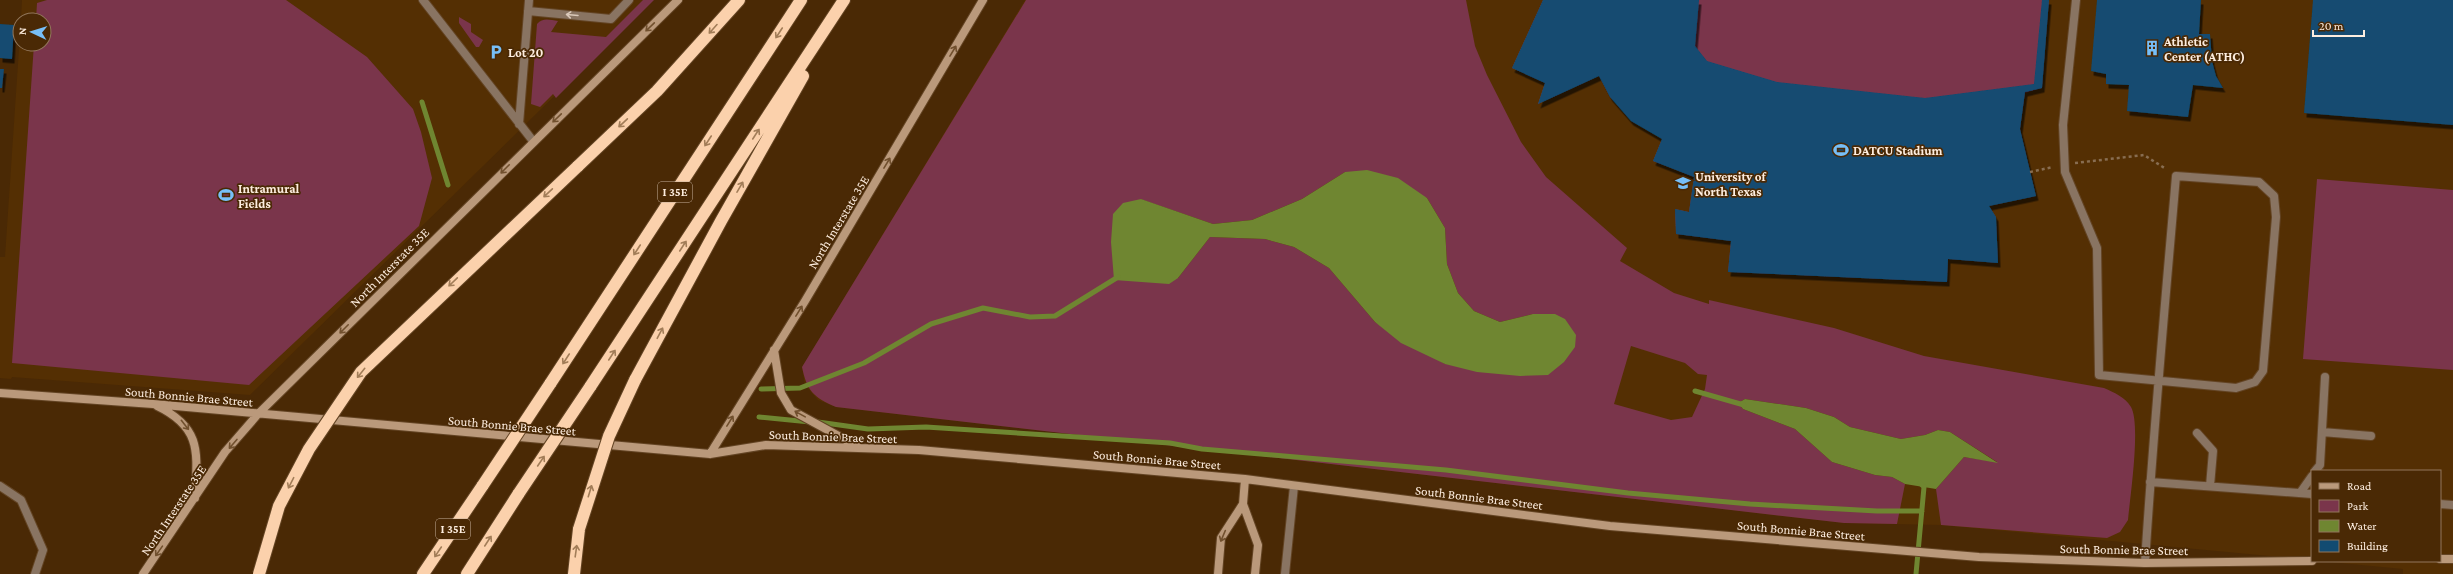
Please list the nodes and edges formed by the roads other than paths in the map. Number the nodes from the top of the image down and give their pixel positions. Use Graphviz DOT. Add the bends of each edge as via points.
graph roads {
  1 [pos="423,0"];
  2 [pos="529,0"];
  3 [pos="629,0"];
  4 [pos="678,0"];
  5 [pos="739,0"];
  6 [pos="801,0"];
  7 [pos="845,0"];
  8 [pos="983,0"];
  9 [pos="2076,0"];
  10 [pos="528,11"];
  11 [pos="519,124"];
  12 [pos="533,141"];
  13 [pos="774,350"];
  14 [pos="2325,377"];
  15 [pos="2158,381"];
  16 [pos="0,394"];
  17 [pos="153,404"];
  18 [pos="258,414"];
  19 [pos="2322,432"];
  20 [pos="2197,433"];
  21 [pos="2371,436"];
  22 [pos="858,447"];
  23 [pos="710,454"];
  24 [pos="2316,470"];
  25 [pos="2311,477"];
  26 [pos="1245,479"];
  27 [pos="2150,482"];
  28 [pos="0,486"];
  29 [pos="1294,486"];
  30 [pos="2210,486"];
  31 [pos="2300,493"];
  32 [pos="2311,494"];
  33 [pos="195,500"];
  34 [pos="1243,504"];
  35 [pos="2441,504"];
  36 [pos="2453,505"];
  37 [pos="2441,559"];
  38 [pos="2453,559"];
  39 [pos="2311,561"];
  40 [pos="2145,563"];
  41 [pos="35,574"];
  42 [pos="143,574"];
  43 [pos="259,574"];
  44 [pos="423,574"];
  45 [pos="467,574"];
  46 [pos="574,574"];
  47 [pos="1218,574"];
  48 [pos="1255,574"];
  49 [pos="1285,574"];
  1 -- 11 [label="lane"];
  2 -- 10 [label="lane"];
  3 -- 10 [label="lane, one-way" via="611,18"];
  4 -- 12 [label="main road, North Interstate 35E, one-way"];
  5 -- 43 [label="highway, one-way, bridge" via="657,91 361,372 308,449 279,506"];
  6 -- 44 [label="highway, I 35E, one-way, bridge"];
  45 -- 7 [label="highway, I 35E, one-way, bridge"];
  46 -- 7 [label="highway, one-way, bridge" via="579,529 609,436 635,380"];
  13 -- 8 [label="main road, North Interstate 35E, one-way"];
  9 -- 15 [label="lane" via="2063,125 2065,172 2097,248 2099,375"];
  10 -- 11 [label="lane"];
  11 -- 12 [label="lane"];
  12 -- 18 [label="main road, North Interstate 35E, one-way"];
  22 -- 13 [label="main road, one-way" via="791,410 781,393"];
  23 -- 13 [label="main road, North Interstate 35E, one-way"];
  14 -- 19 [label="lane"];
  15 -- 15 [label="lane" via="2176,176 2259,182 2274,196 2276,217 2263,371 2255,382 2236,388"];
  15 -- 27 [label="lane"];
  16 -- 17 [label="main road, South Bonnie Brae Street"];
  17 -- 18 [label="main road, South Bonnie Brae Street"];
  17 -- 33 [label="main road, one-way" via="184,422 195,440"];
  18 -- 23 [label="main road, South Bonnie Brae Street"];
  18 -- 33 [label="main road, North Interstate 35E, one-way" via="225,452"];
  19 -- 21 [label="lane"];
  19 -- 24 [label="lane" via="2320,464"];
  20 -- 30 [label="lane" via="2213,451"];
  22 -- 23 [label="main road, South Bonnie Brae Street" via="766,445"];
  22 -- 26 [label="main road, South Bonnie Brae Street"];
  25 -- 31 [label="lane"];
  26 -- 29 [label="main road, South Bonnie Brae Street"];
  26 -- 34 [label="main road"];
  27 -- 30 [label="lane"];
  27 -- 40 [label="lane"];
  28 -- 41 [label="lane" via="21,500 43,550"];
  29 -- 40 [label="main road, South Bonnie Brae Street" via="1610,526 1979,557"];
  29 -- 49 [label="lane"];
  30 -- 31 [label="lane"];
  31 -- 32 [label="lane"];
  33 -- 42 [label="main road, North Interstate 35E, one-way"];
  34 -- 47 [label="main road, one-way" via="1221,538"];
  34 -- 48 [label="main road" via="1258,545"];
  35 -- 36 [label="lane"];
  37 -- 38 [label="main road"];
  39 -- 40 [label="main road, South Bonnie Brae Street"];
}
